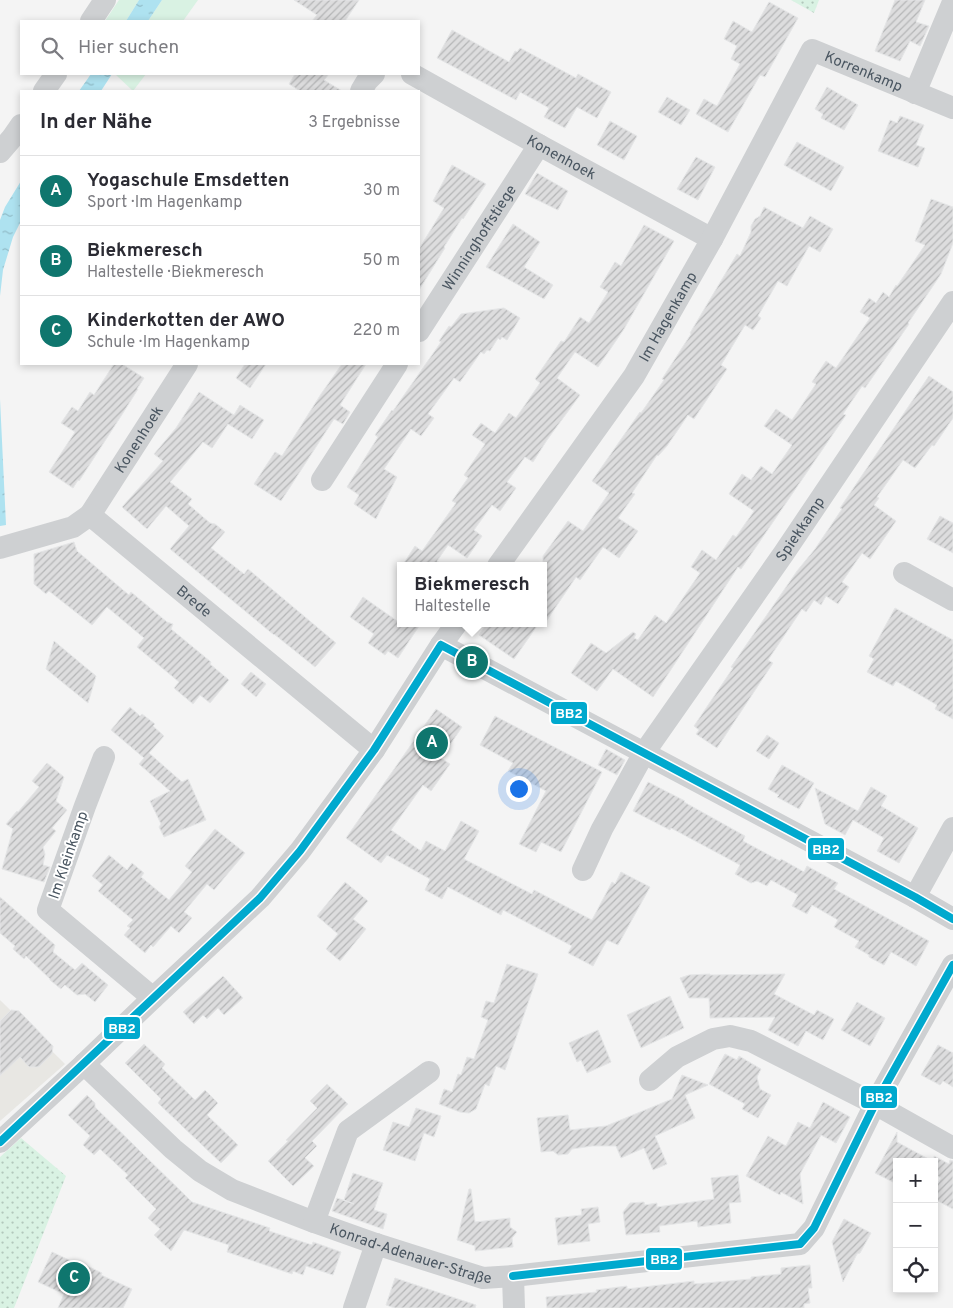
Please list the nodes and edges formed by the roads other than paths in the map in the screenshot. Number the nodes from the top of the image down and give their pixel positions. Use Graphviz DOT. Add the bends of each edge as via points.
graph roads {
  1 [pos="105,0"];
  2 [pos="953,2"];
  3 [pos="92,20"];
  4 [pos="812,50"];
  5 [pos="55,75"];
  6 [pos="373,75"];
  7 [pos="414,75"];
  8 [pos="45,90"];
  9 [pos="361,90"];
  10 [pos="916,93"];
  11 [pos="953,108"];
  12 [pos="20,126"];
  13 [pos="539,145"];
  14 [pos="0,152"];
  15 [pos="712,239"];
  16 [pos="953,302"];
  17 [pos="420,329"];
  18 [pos="185,365"];
  19 [pos="397,365"];
  20 [pos="322,480"];
  21 [pos="90,515"];
  22 [pos="9,545"];
  23 [pos="501,562"];
  24 [pos="904,573"];
  25 [pos="953,600"];
  26 [pos="454,627"];
  27 [pos="441,645"];
  28 [pos="374,750"];
  29 [pos="644,753"];
  30 [pos="104,757"];
  31 [pos="953,828"];
  32 [pos="583,870"];
  33 [pos="915,897"];
  34 [pos="953,919"];
  35 [pos="953,964"];
  36 [pos="153,998"];
  37 [pos="84,1064"];
  38 [pos="429,1072"];
  39 [pos="650,1080"];
  40 [pos="875,1104"];
  41 [pos="0,1142"];
  42 [pos="953,1148"];
  43 [pos="314,1222"];
  44 [pos="376,1244"];
  45 [pos="513,1276"];
  46 [pos="354,1308"];
  47 [pos="514,1308"];
  1 -- 3 [label="street"];
  2 -- 10 [label="street, Korrenkamp"];
  4 -- 10 [label="street, Korrenkamp"];
  4 -- 15 [label="street, Im Hagenkamp"];
  5 -- 8 [label="street"];
  6 -- 9 [label="street"];
  7 -- 13 [label="street, Konenhoek"];
  10 -- 11 [label="street, Korrenkamp"];
  12 -- 14 [label="street"];
  13 -- 15 [label="street, Konenhoek"];
  13 -- 17 [label="street, Winninghoffstiege"];
  15 -- 23 [label="street, Im Hagenkamp" via="634,376"];
  16 -- 29 [label="street, Spiekkamp"];
  18 -- 21 [label="street, Konenhoek"];
  19 -- 20 [label="street"];
  21 -- 22 [label="street" via="73,527"];
  21 -- 28 [label="street, Brede"];
  24 -- 25 [label="street"];
  26 -- 27 [label="street"];
  27 -- 28 [label="street"];
  27 -- 29 [label="street"];
  28 -- 36 [label="street" via="300,851 260,898"];
  29 -- 32 [label="street, Spiekkamp"];
  29 -- 33 [label="street"];
  30 -- 36 [label="street, Im Kleinkamp" via="48,910"];
  31 -- 33 [label="street"];
  33 -- 34 [label="street"];
  35 -- 40 [label="street, Konrad-Adenauer-Straße"];
  36 -- 37 [label="street"];
  37 -- 41 [label="street"];
  37 -- 43 [label="street, Konrad-Adenauer-Straße" via="200,1171 232,1190"];
  38 -- 43 [label="street" via="348,1131"];
  39 -- 40 [label="street" via="677,1057 714,1039 730,1036 751,1041"];
  40 -- 42 [label="street"];
  40 -- 45 [label="street, Konrad-Adenauer-Straße" via="814,1228 800,1244"];
  43 -- 44 [label="street, Konrad-Adenauer-Straße"];
  44 -- 45 [label="street, Konrad-Adenauer-Straße" via="483,1278"];
  44 -- 46 [label="street"];
  45 -- 47 [label="street"];
}
